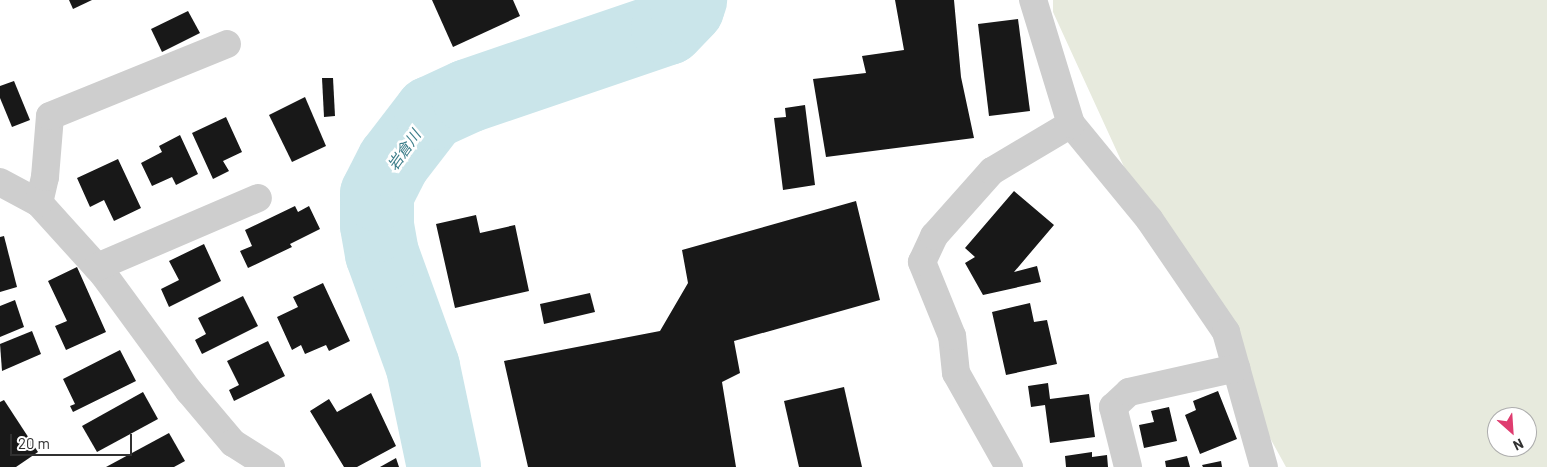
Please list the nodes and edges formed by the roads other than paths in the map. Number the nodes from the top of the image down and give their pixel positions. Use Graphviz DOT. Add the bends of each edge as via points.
graph roads {
  1 [pos="1033,0"];
  2 [pos="227,44"];
  3 [pos="1071,124"];
  4 [pos="0,182"];
  5 [pos="258,198"];
  6 [pos="39,202"];
  7 [pos="97,267"];
  8 [pos="1236,368"];
  9 [pos="271,467"];
  10 [pos="1009,467"];
  11 [pos="1128,467"];
  12 [pos="1264,467"];
  1 -- 3 [label="street"];
  2 -- 6 [label="street" via="50,116 45,177"];
  3 -- 8 [label="street" via="1149,220 1226,332"];
  3 -- 10 [label="street" via="992,170 934,236 922,262 952,336 956,373"];
  4 -- 6 [label="street"];
  5 -- 7 [label="street"];
  6 -- 7 [label="street"];
  7 -- 9 [label="street" via="189,392 233,443"];
  8 -- 11 [label="street" via="1129,392 1113,407"];
  8 -- 12 [label="street"];
}
